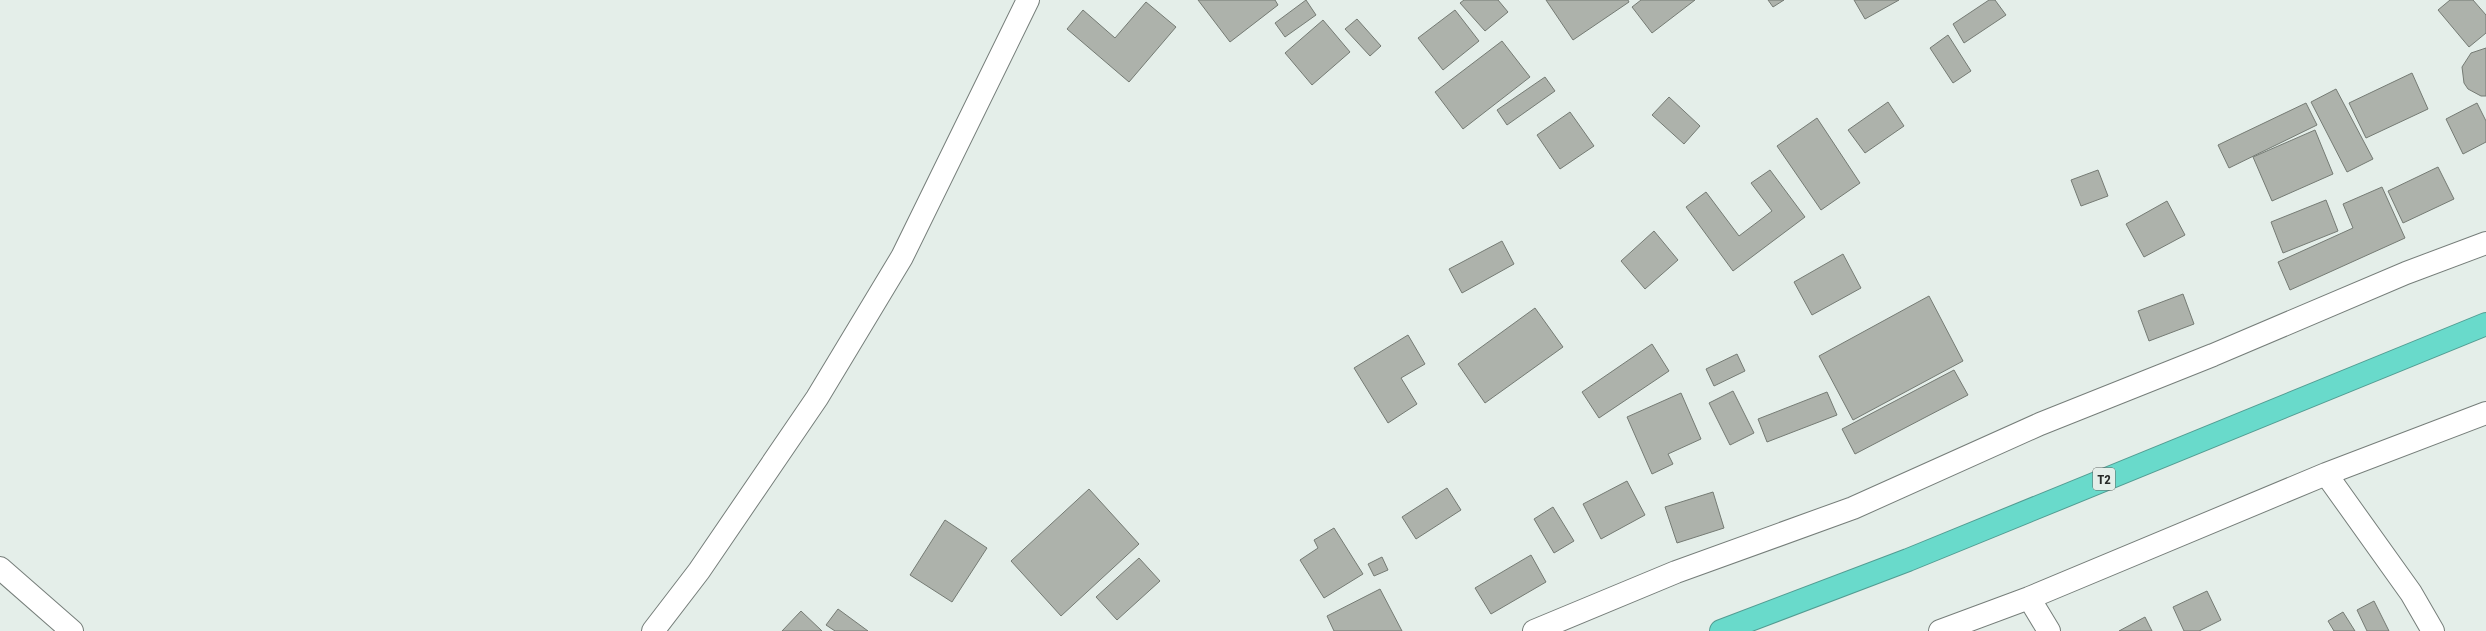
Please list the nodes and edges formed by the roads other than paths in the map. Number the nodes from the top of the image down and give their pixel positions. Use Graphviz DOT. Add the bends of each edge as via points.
graph roads {
  1 [pos="1028,0"];
  2 [pos="2486,243"];
  3 [pos="2486,324"];
  4 [pos="2486,413"];
  5 [pos="2326,474"];
  6 [pos="0,568"];
  7 [pos="2029,598"];
  8 [pos="72,631"];
  9 [pos="653,631"];
  10 [pos="1534,631"];
  11 [pos="1721,631"];
  12 [pos="1940,631"];
  13 [pos="2049,631"];
  14 [pos="2433,631"];
  1 -- 9 [label="street" via="902,257 817,398 699,571"];
  2 -- 10 [label="street" via="2406,273 2214,355 2040,424 1853,508 1676,572"];
  3 -- 11 [label="highway, T2" via="1908,560"];
  4 -- 5 [label="street"];
  5 -- 7 [label="street"];
  5 -- 14 [label="street" via="2411,593"];
  6 -- 8 [label="street"];
  7 -- 12 [label="street"];
  7 -- 13 [label="street"];
}
